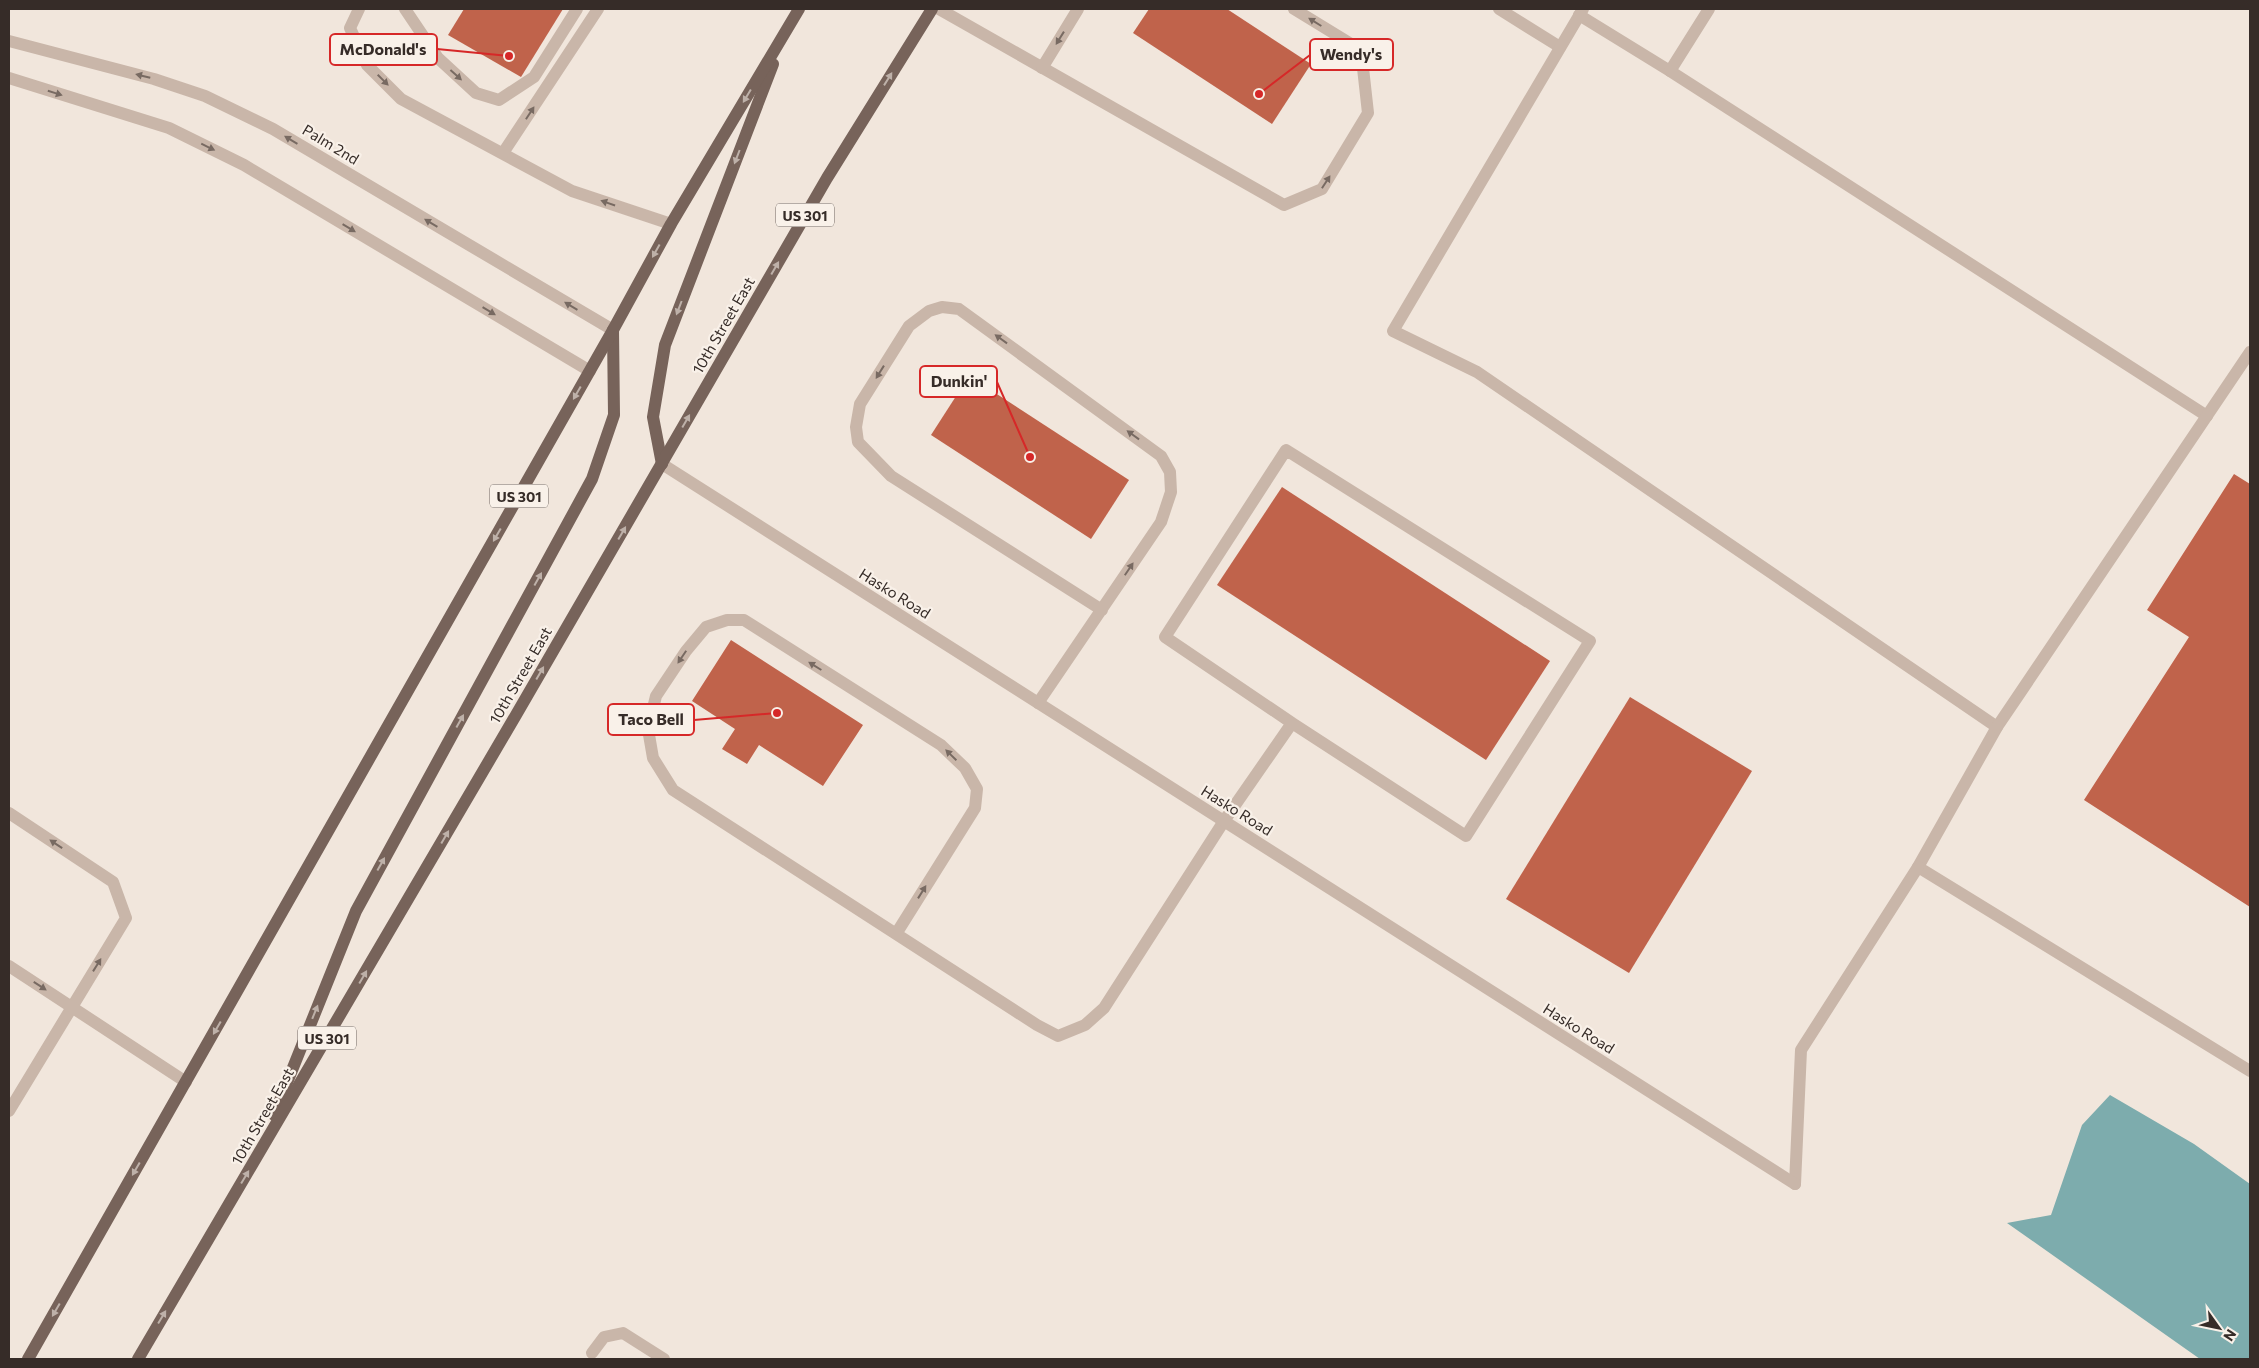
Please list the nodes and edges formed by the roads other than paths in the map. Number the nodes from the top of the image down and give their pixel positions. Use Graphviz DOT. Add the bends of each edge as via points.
graph roads {
  1 [pos="359,9"];
  2 [pos="405,9"];
  3 [pos="577,9"];
  4 [pos="598,9"];
  5 [pos="799,9"];
  6 [pos="932,9"];
  7 [pos="938,9"];
  8 [pos="1078,9"];
  9 [pos="1294,9"];
  10 [pos="1499,9"];
  11 [pos="1710,9"];
  12 [pos="1581,12"];
  13 [pos="786,29"];
  14 [pos="9,41"];
  15 [pos="1560,47"];
  16 [pos="1042,68"];
  17 [pos="1670,71"];
  18 [pos="9,78"];
  19 [pos="503,153"];
  20 [pos="671,224"];
  21 [pos="613,330"];
  22 [pos="2250,352"];
  23 [pos="590,371"];
  24 [pos="2206,416"];
  25 [pos="662,464"];
  26 [pos="1102,610"];
  27 [pos="1038,703"];
  28 [pos="1292,723"];
  29 [pos="1997,727"];
  30 [pos="9,813"];
  31 [pos="1224,821"];
  32 [pos="1918,867"];
  33 [pos="896,934"];
  34 [pos="9,966"];
  35 [pos="71,1007"];
  36 [pos="2250,1072"];
  37 [pos="186,1082"];
  38 [pos="9,1111"];
  39 [pos="258,1155"];
  40 [pos="592,1353"];
  41 [pos="28,1359"];
  42 [pos="138,1359"];
  43 [pos="664,1359"];
  1 -- 19 [label="street, one-way" via="350,28 367,65 401,99"];
  2 -- 3 [label="street, one-way" via="438,58 476,93 499,100 534,77"];
  19 -- 4 [label="street, one-way"];
  5 -- 13 [label="main road, US 301"];
  25 -- 6 [label="main road, 10th Street East / US 301, one-way" via="827,178"];
  7 -- 16 [label="street"];
  8 -- 16 [label="street, one-way"];
  16 -- 9 [label="street, one-way" via="1284,205 1322,189 1368,113 1360,50"];
  10 -- 15 [label="street"];
  11 -- 17 [label="street"];
  12 -- 15 [label="street"];
  12 -- 17 [label="street"];
  13 -- 20 [label="main road, US 301, one-way"];
  13 -- 25 [label="main road, one-way" via="665,345 653,417"];
  21 -- 14 [label="street, Palm 2nd, one-way" via="273,129 206,96"];
  15 -- 29 [label="street" via="1393,331 1477,372"];
  17 -- 24 [label="street"];
  18 -- 23 [label="street, one-way" via="169,128 244,165"];
  20 -- 19 [label="street, one-way" via="572,191"];
  20 -- 21 [label="main road, US 301, one-way"];
  21 -- 23 [label="main road, US 301"];
  39 -- 21 [label="main road, one-way" via="356,911 592,479 614,415"];
  22 -- 24 [label="street"];
  23 -- 37 [label="main road, US 301, one-way"];
  24 -- 29 [label="street"];
  25 -- 27 [label="street, Hasko Road"];
  39 -- 25 [label="main road, 10th Street East / US 301, one-way"];
  26 -- 26 [label="street, one-way" via="1161,522 1170,492 1170,472 1161,456 959,309 929,311 909,326 860,404 856,426 858,442 890,476"];
  26 -- 27 [label="street"];
  27 -- 31 [label="street, Hasko Road"];
  28 -- 28 [label="street" via="1466,836 1590,641 1286,450 1165,637"];
  28 -- 31 [label="street"];
  29 -- 32 [label="street"];
  35 -- 30 [label="street, one-way" via="126,918 113,882"];
  31 -- 32 [label="street, Hasko Road" via="1794,1184 1800,1050"];
  31 -- 33 [label="street" via="1104,1008 1084,1025 1058,1036"];
  32 -- 36 [label="street"];
  33 -- 33 [label="street, one-way" via="975,808 977,789 965,768 940,745 744,620 727,620 706,627 656,696 648,729 653,758 674,790"];
  34 -- 35 [label="street, one-way"];
  35 -- 37 [label="street"];
  35 -- 38 [label="street"];
  37 -- 41 [label="main road, US 301, one-way"];
  42 -- 39 [label="main road, 10th Street East / US 301, one-way"];
  40 -- 43 [label="street" via="604,1337 623,1333"];
}
